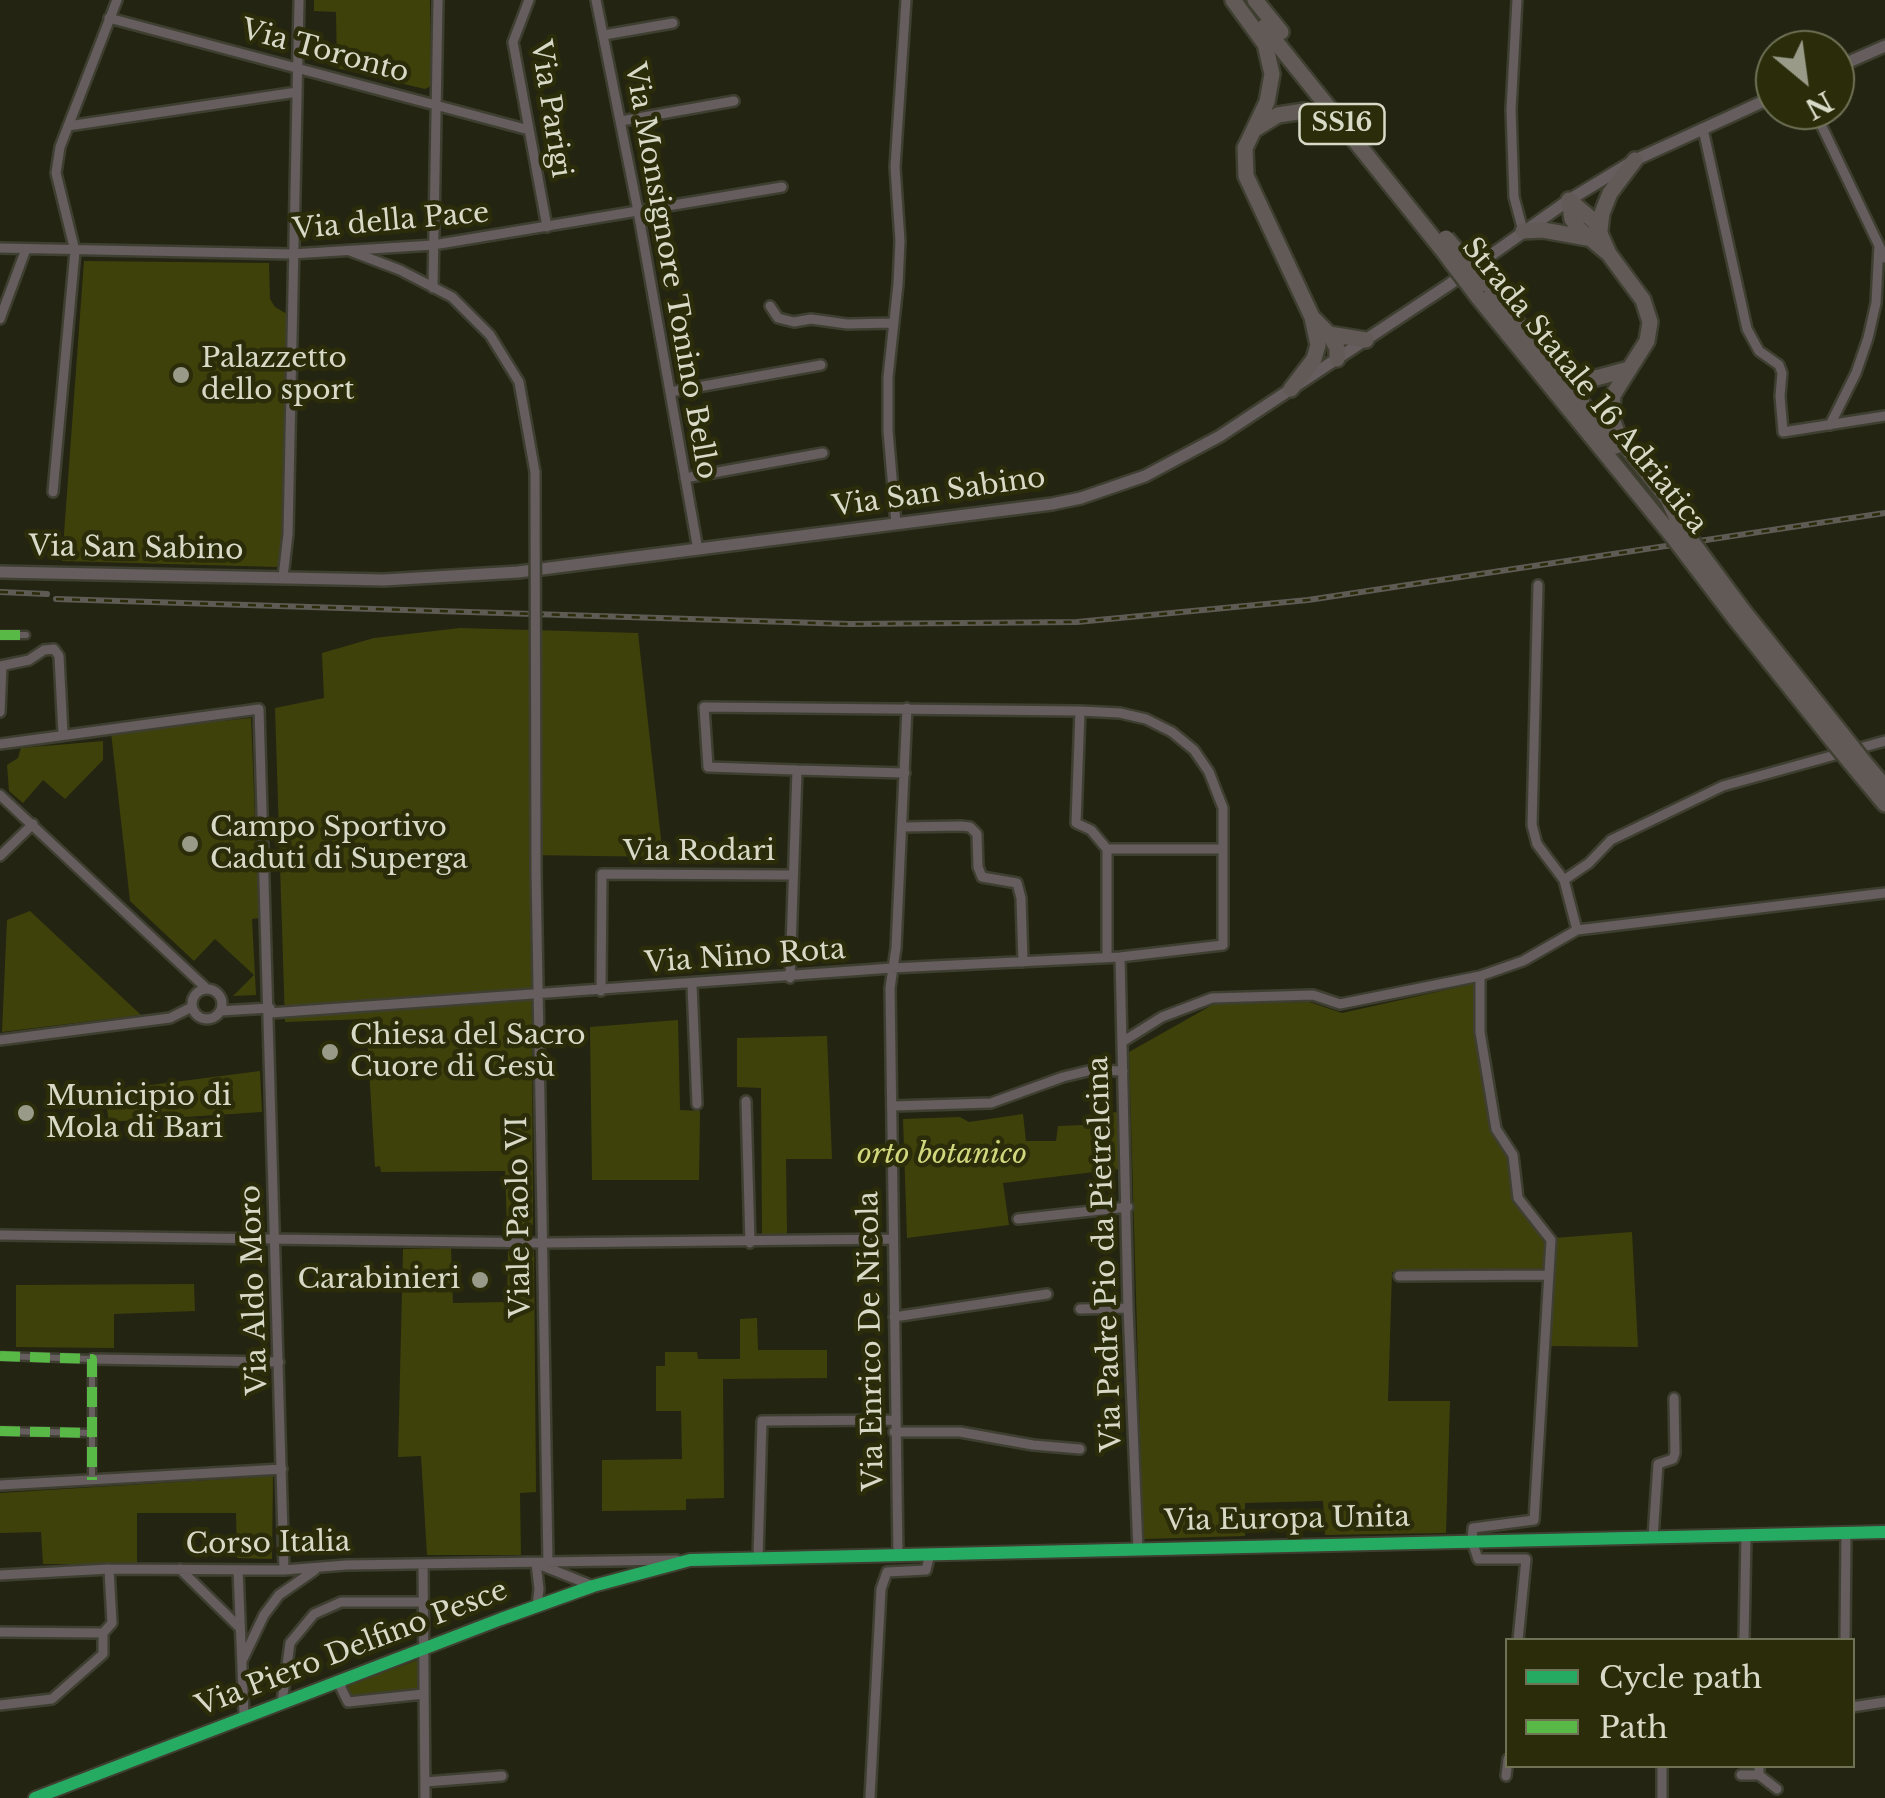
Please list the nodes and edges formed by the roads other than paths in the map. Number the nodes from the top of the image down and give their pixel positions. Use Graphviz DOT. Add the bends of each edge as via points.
graph roads {
  1 [pos="117,0"];
  2 [pos="300,0"];
  3 [pos="438,0"];
  4 [pos="529,0"];
  5 [pos="596,0"];
  6 [pos="906,0"];
  7 [pos="1233,0"];
  8 [pos="1242,0"];
  9 [pos="1255,0"];
  10 [pos="1517,0"];
  11 [pos="110,18"];
  12 [pos="673,23"];
  13 [pos="604,35"];
  14 [pos="1885,46"];
  15 [pos="1855,59"];
  16 [pos="297,68"];
  17 [pos="297,92"];
  18 [pos="734,102"];
  19 [pos="436,105"];
  20 [pos="1755,105"];
  21 [pos="621,121"];
  22 [pos="68,126"];
  23 [pos="1255,129"];
  24 [pos="1703,129"];
  25 [pos="529,130"];
  26 [pos="1824,130"];
  27 [pos="1635,160"];
  28 [pos="782,187"];
  29 [pos="1568,200"];
  30 [pos="638,211"];
  31 [pos="547,227"];
  32 [pos="1523,231"];
  33 [pos="1593,234"];
  34 [pos="1440,242"];
  35 [pos="1879,245"];
  36 [pos="433,246"];
  37 [pos="0,248"];
  38 [pos="26,249"];
  39 [pos="75,250"];
  40 [pos="346,250"];
  41 [pos="292,254"];
  42 [pos="1885,258"];
  43 [pos="434,288"];
  44 [pos="1482,290"];
  45 [pos="770,306"];
  46 [pos="0,319"];
  47 [pos="894,323"];
  48 [pos="1323,339"];
  49 [pos="1366,340"];
  50 [pos="1337,359"];
  51 [pos="821,365"];
  52 [pos="1629,368"];
  53 [pos="1292,388"];
  54 [pos="670,392"];
  55 [pos="1885,416"];
  56 [pos="1830,424"];
  57 [pos="823,453"];
  58 [pos="685,478"];
  59 [pos="53,492"];
  60 [pos="896,524"];
  61 [pos="1676,530"];
  62 [pos="698,550"];
  63 [pos="0,572"];
  64 [pos="283,577"];
  65 [pos="1538,585"];
  66 [pos="0,635"];
  67 [pos="26,635"];
  68 [pos="1,666"];
  69 [pos="907,708"];
  70 [pos="1080,711"];
  71 [pos="0,712"];
  72 [pos="63,734"];
  73 [pos="1885,741"];
  74 [pos="0,744"];
  75 [pos="1859,764"];
  76 [pos="796,770"];
  77 [pos="905,774"];
  78 [pos="1885,787"];
  79 [pos="0,795"];
  80 [pos="1885,804"];
  81 [pos="33,824"];
  82 [pos="903,828"];
  83 [pos="1108,849"];
  84 [pos="1223,850"];
  85 [pos="0,856"];
  86 [pos="794,875"];
  87 [pos="1564,880"];
  88 [pos="1885,893"];
  89 [pos="1577,930"];
  90 [pos="1106,956"];
  91 [pos="1120,957"];
  92 [pos="1023,962"];
  93 [pos="892,968"];
  94 [pos="1480,976"];
  95 [pos="790,978"];
  96 [pos="692,985"];
  97 [pos="208,988"];
  98 [pos="601,991"];
  99 [pos="539,996"];
  100 [pos="192,1007"];
  101 [pos="270,1008"];
  102 [pos="220,1009"];
  103 [pos="0,1040"];
  104 [pos="1122,1042"];
  105 [pos="1123,1071"];
  106 [pos="746,1100"];
  107 [pos="697,1104"];
  108 [pos="893,1106"];
  109 [pos="1128,1207"];
  110 [pos="1018,1219"];
  111 [pos="0,1234"];
  112 [pos="276,1237"];
  113 [pos="893,1239"];
  114 [pos="750,1242"];
  115 [pos="544,1243"];
  116 [pos="1548,1275"];
  117 [pos="1399,1276"];
  118 [pos="1047,1294"];
  119 [pos="1128,1308"];
  120 [pos="1080,1310"];
  121 [pos="894,1316"];
  122 [pos="0,1356"];
  123 [pos="92,1359"];
  124 [pos="279,1362"];
  125 [pos="1674,1398"];
  126 [pos="894,1420"];
  127 [pos="0,1431"];
  128 [pos="91,1432"];
  129 [pos="894,1432"];
  130 [pos="1080,1449"];
  131 [pos="282,1469"];
  132 [pos="92,1480"];
  133 [pos="0,1485"];
  134 [pos="1885,1532"];
  135 [pos="1846,1534"];
  136 [pos="1746,1536"];
  137 [pos="1653,1537"];
  138 [pos="1472,1541"];
  139 [pos="1138,1549"];
  140 [pos="898,1554"];
  141 [pos="930,1554"];
  142 [pos="758,1558"];
  143 [pos="690,1560"];
  144 [pos="542,1562"];
  145 [pos="424,1564"];
  146 [pos="319,1568"];
  147 [pos="109,1569"];
  148 [pos="180,1569"];
  149 [pos="238,1570"];
  150 [pos="284,1570"];
  151 [pos="0,1575"];
  152 [pos="593,1586"];
  153 [pos="424,1602"];
  154 [pos="536,1606"];
  155 [pos="240,1628"];
  156 [pos="0,1632"];
  157 [pos="104,1632"];
  158 [pos="1518,1638"];
  159 [pos="1744,1638"];
  160 [pos="1845,1638"];
  161 [pos="425,1649"];
  162 [pos="241,1663"];
  163 [pos="342,1680"];
  164 [pos="424,1694"];
  165 [pos="282,1702"];
  166 [pos="1885,1702"];
  167 [pos="0,1705"];
  168 [pos="1855,1707"];
  169 [pos="244,1716"];
  170 [pos="1507,1768"];
  171 [pos="1662,1768"];
  172 [pos="1759,1770"];
  173 [pos="1741,1775"];
  174 [pos="502,1776"];
  175 [pos="1506,1776"];
  176 [pos="425,1782"];
  177 [pos="1777,1789"];
  178 [pos="35,1798"];
  179 [pos="425,1798"];
  180 [pos="870,1798"];
  181 [pos="1662,1798"];
  1 -- 11 [label="street"];
  2 -- 16 [label="street"];
  3 -- 19 [label="street"];
  4 -- 25 [label="street, Via Parigi" via="513,34"];
  5 -- 13 [label="street, Via Monsignore Tonino Bello"];
  6 -- 47 [label="street"];
  7 -- 23 [label="highway" via="1270,56 1271,88"];
  8 -- 34 [label="highway, Strada Statale 16 Adriatica / SS16"];
  9 -- 34 [label="highway, Strada Statale 16 Adriatica / SS16"];
  10 -- 32 [label="street" via="1511,110 1514,198"];
  11 -- 16 [label="street, Via Toronto"];
  11 -- 22 [label="street"];
  12 -- 13 [label="street"];
  13 -- 21 [label="street, Via Monsignore Tonino Bello"];
  14 -- 15 [label="street"];
  16 -- 17 [label="street"];
  16 -- 19 [label="street, Via Toronto"];
  17 -- 22 [label="street"];
  17 -- 41 [label="street"];
  18 -- 21 [label="street"];
  19 -- 25 [label="street, Via Toronto"];
  19 -- 36 [label="street"];
  20 -- 24 [label="street, Via San Sabino"];
  21 -- 30 [label="street, Via Monsignore Tonino Bello"];
  22 -- 39 [label="street" via="56,173"];
  23 -- 34 [label="highway" via="1290,111 1326,119 1411,223"];
  23 -- 48 [label="highway" via="1245,148 1246,176"];
  24 -- 27 [label="street, Via San Sabino"];
  24 -- 56 [label="street" via="1747,329 1782,374 1783,432"];
  25 -- 31 [label="street, Via Parigi"];
  26 -- 35 [label="street"];
  27 -- 29 [label="street, Via San Sabino"];
  27 -- 33 [label="highway" via="1610,192"];
  28 -- 30 [label="street, Via della Pace"];
  29 -- 32 [label="street, Via San Sabino"];
  29 -- 33 [label="highway" via="1572,219"];
  30 -- 31 [label="street, Via della Pace"];
  30 -- 54 [label="street, Via Monsignore Tonino Bello"];
  31 -- 36 [label="street, Via della Pace"];
  32 -- 33 [label="highway"];
  32 -- 49 [label="street, Via San Sabino"];
  33 -- 52 [label="highway" via="1643,300 1650,322 1647,341"];
  34 -- 44 [label="highway, Strada Statale 16 Adriatica / SS16, bridge"];
  35 -- 42 [label="street"];
  35 -- 56 [label="street" via="1868,338"];
  36 -- 40 [label="street, Via della Pace"];
  36 -- 43 [label="street"];
  37 -- 38 [label="street, Via della Pace"];
  38 -- 39 [label="street, Via della Pace"];
  38 -- 46 [label="street"];
  39 -- 41 [label="street, Via della Pace"];
  39 -- 59 [label="street"];
  40 -- 41 [label="street, Via della Pace"];
  40 -- 43 [label="street, Viale Paolo VI"];
  41 -- 64 [label="street"];
  43 -- 99 [label="street, Viale Paolo VI, bridge" via="490,335 519,382 535,472"];
  44 -- 52 [label="highway" via="1513,306 1568,370 1596,378"];
  44 -- 61 [label="highway, Strada Statale 16 Adriatica / SS16"];
  45 -- 47 [label="street" via="778,318 794,322"];
  47 -- 60 [label="street" via="888,430"];
  48 -- 49 [label="highway"];
  48 -- 50 [label="highway" via="1336,348"];
  48 -- 53 [label="highway"];
  49 -- 50 [label="street, Via San Sabino"];
  50 -- 53 [label="street, Via San Sabino"];
  51 -- 54 [label="street"];
  52 -- 61 [label="highway" via="1613,395 1614,428 1668,499"];
  53 -- 60 [label="street, Via San Sabino" via="1174,462 1115,488 1052,504"];
  54 -- 58 [label="street, Via Monsignore Tonino Bello"];
  55 -- 56 [label="street"];
  57 -- 58 [label="street"];
  58 -- 62 [label="street, Via Monsignore Tonino Bello"];
  60 -- 62 [label="street, Via San Sabino"];
  61 -- 75 [label="highway, Strada Statale 16 Adriatica / SS16, bridge"];
  62 -- 64 [label="street, Via San Sabino" via="488,574"];
  63 -- 64 [label="street, Via San Sabino"];
  65 -- 87 [label="street" via="1532,826"];
  66 -- 67 [label="street"];
  68 -- 71 [label="street"];
  68 -- 72 [label="street" via="50,648 59,656"];
  69 -- 70 [label="street"];
  69 -- 76 [label="street" via="704,707 708,767"];
  69 -- 77 [label="street, Via Enrico De Nicola"];
  70 -- 83 [label="street" via="1076,823"];
  70 -- 84 [label="street" via="1146,719 1194,750 1224,808"];
  72 -- 74 [label="street"];
  72 -- 101 [label="street, Via Aldo Moro" via="259,709"];
  73 -- 87 [label="street" via="1723,786 1610,840"];
  75 -- 78 [label="highway, Strada Statale 16 Adriatica / SS16"];
  75 -- 80 [label="highway, Strada Statale 16 Adriatica / SS16"];
  76 -- 77 [label="street"];
  76 -- 86 [label="street"];
  77 -- 82 [label="street, Via Enrico De Nicola"];
  79 -- 81 [label="street"];
  81 -- 85 [label="street"];
  81 -- 97 [label="street"];
  82 -- 92 [label="street" via="961,826 977,834 982,876 1017,883"];
  82 -- 93 [label="street, Via Enrico De Nicola"];
  83 -- 84 [label="street"];
  83 -- 90 [label="street"];
  84 -- 91 [label="street, Via Nino Rota" via="1223,945"];
  86 -- 95 [label="street"];
  86 -- 98 [label="street, Via Rodari" via="602,874"];
  87 -- 89 [label="street"];
  88 -- 89 [label="street"];
  89 -- 94 [label="street" via="1524,961"];
  90 -- 91 [label="street, Via Nino Rota"];
  90 -- 92 [label="street, Via Nino Rota"];
  91 -- 104 [label="street, Via Padre Pio da Pietrelcina"];
  92 -- 93 [label="street, Via Nino Rota"];
  93 -- 95 [label="street, Via Nino Rota"];
  93 -- 108 [label="street, Via Enrico De Nicola"];
  94 -- 104 [label="street" via="1340,1004 1313,996 1212,998"];
  94 -- 116 [label="street" via="1480,1032 1496,1129 1513,1155 1518,1198 1550,1240"];
  95 -- 96 [label="street, Via Nino Rota"];
  96 -- 98 [label="street, Via Nino Rota"];
  96 -- 107 [label="street"];
  97 -- 100 [label="street" via="194,995"];
  97 -- 102 [label="street" via="220,997"];
  98 -- 99 [label="street, Via Nino Rota"];
  99 -- 101 [label="street, Via Nino Rota"];
  99 -- 115 [label="street, Viale Paolo VI"];
  100 -- 102 [label="street" via="203,1018"];
  100 -- 103 [label="street" via="170,1018"];
  101 -- 102 [label="street, Via Nino Rota"];
  101 -- 112 [label="street, Via Aldo Moro"];
  104 -- 105 [label="street, Via Padre Pio da Pietrelcina"];
  105 -- 108 [label="street" via="1092,1070 991,1103"];
  105 -- 109 [label="street, Via Padre Pio da Pietrelcina"];
  106 -- 114 [label="street"];
  108 -- 113 [label="street, Via Enrico De Nicola"];
  109 -- 110 [label="street"];
  109 -- 119 [label="street, Via Padre Pio da Pietrelcina"];
  111 -- 112 [label="street"];
  112 -- 115 [label="street"];
  112 -- 124 [label="street, Via Aldo Moro"];
  113 -- 114 [label="street"];
  113 -- 121 [label="street, Via Enrico De Nicola"];
  114 -- 115 [label="street"];
  115 -- 144 [label="street, Viale Paolo VI"];
  116 -- 117 [label="street"];
  116 -- 138 [label="street" via="1534,1520 1473,1528"];
  118 -- 121 [label="street"];
  119 -- 120 [label="street"];
  119 -- 139 [label="street, Via Padre Pio da Pietrelcina"];
  121 -- 126 [label="street, Via Enrico De Nicola"];
  122 -- 123 [label="street"];
  123 -- 124 [label="street"];
  123 -- 128 [label="street"];
  124 -- 131 [label="street, Via Aldo Moro"];
  125 -- 137 [label="street" via="1675,1453 1658,1464"];
  126 -- 129 [label="street, Via Enrico De Nicola"];
  126 -- 142 [label="street" via="762,1420"];
  127 -- 128 [label="street"];
  128 -- 132 [label="street"];
  129 -- 130 [label="street" via="960,1432"];
  129 -- 140 [label="street, Via Enrico De Nicola"];
  131 -- 132 [label="street"];
  131 -- 150 [label="street, Via Aldo Moro"];
  132 -- 133 [label="street"];
  134 -- 135 [label="street, Via Europa Unita"];
  135 -- 136 [label="street, Via Europa Unita"];
  135 -- 160 [label="street"];
  136 -- 137 [label="street, Via Europa Unita"];
  136 -- 159 [label="street"];
  137 -- 138 [label="street, Via Europa Unita"];
  138 -- 139 [label="street, Via Europa Unita"];
  138 -- 158 [label="street" via="1478,1559 1526,1558"];
  139 -- 141 [label="street, Via Europa Unita"];
  140 -- 141 [label="street, Via Europa Unita"];
  140 -- 142 [label="street, Via Europa Unita"];
  141 -- 180 [label="street" via="926,1570 887,1572 881,1588"];
  142 -- 143 [label="street, Via Europa Unita"];
  143 -- 144 [label="street, Corso Italia"];
  143 -- 152 [label="street, Via Piero Delfino Pesce"];
  144 -- 145 [label="street, Corso Italia"];
  144 -- 152 [label="street, Corso Italia"];
  144 -- 154 [label="street, Viale Paolo VI"];
  145 -- 146 [label="street, Corso Italia"];
  145 -- 153 [label="street"];
  146 -- 150 [label="street, Corso Italia"];
  146 -- 162 [label="street" via="279,1594"];
  147 -- 148 [label="street, Corso Italia"];
  147 -- 151 [label="street, Corso Italia"];
  147 -- 157 [label="street" via="112,1623"];
  148 -- 149 [label="street, Corso Italia"];
  148 -- 155 [label="street"];
  149 -- 150 [label="street, Corso Italia"];
  149 -- 155 [label="street"];
  152 -- 154 [label="street, Via Piero Delfino Pesce"];
  153 -- 161 [label="street"];
  153 -- 165 [label="street" via="341,1602 314,1614 290,1643"];
  154 -- 161 [label="street, Via Piero Delfino Pesce"];
  155 -- 162 [label="street"];
  156 -- 157 [label="street"];
  157 -- 167 [label="street" via="103,1654 52,1699"];
  161 -- 163 [label="street, Via Piero Delfino Pesce"];
  161 -- 164 [label="street"];
  162 -- 169 [label="street"];
  163 -- 164 [label="street" via="348,1702"];
  163 -- 165 [label="street, Via Piero Delfino Pesce"];
  164 -- 176 [label="street"];
  165 -- 169 [label="street, Via Piero Delfino Pesce"];
  166 -- 168 [label="street"];
  169 -- 178 [label="street, Via Piero Delfino Pesce"];
  170 -- 175 [label="street"];
  171 -- 181 [label="street"];
  172 -- 173 [label="street"];
  172 -- 177 [label="street"];
  174 -- 176 [label="street"];
  176 -- 179 [label="street"];
}
